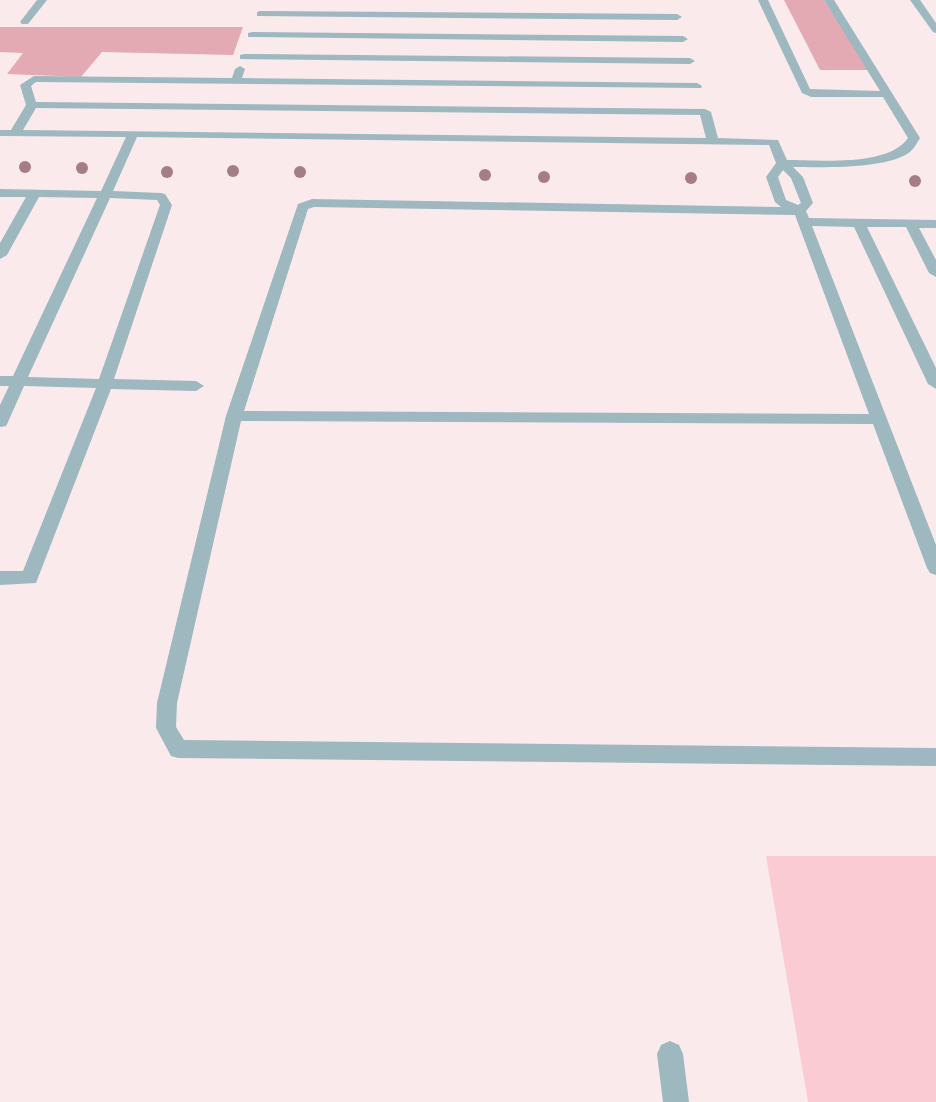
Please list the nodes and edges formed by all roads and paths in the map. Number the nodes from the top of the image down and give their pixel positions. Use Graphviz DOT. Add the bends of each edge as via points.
graph roads {
  1 [pos="42,0"];
  2 [pos="265,0"];
  3 [pos="763,0"];
  4 [pos="829,0"];
  5 [pos="915,0"];
  6 [pos="260,14"];
  7 [pos="25,22"];
  8 [pos="936,30"];
  9 [pos="252,35"];
  10 [pos="684,39"];
  11 [pos="244,57"];
  12 [pos="236,81"];
  13 [pos="697,87"];
  14 [pos="887,94"];
  15 [pos="32,105"];
  16 [pos="0,133"];
  17 [pos="15,133"];
  18 [pos="133,134"];
  19 [pos="712,141"];
  20 [pos="782,163"];
  21 [pos="0,193"];
  22 [pos="35,193"];
  23 [pos="105,194"];
  24 [pos="802,216"];
  25 [pos="859,223"];
  26 [pos="911,224"];
  27 [pos="936,224"];
  28 [pos="0,255"];
  29 [pos="936,273"];
  30 [pos="0,381"];
  31 [pos="19,381"];
  32 [pos="105,384"];
  33 [pos="936,384"];
  34 [pos="196,386"];
  35 [pos="234,416"];
  36 [pos="879,419"];
  37 [pos="0,422"];
  38 [pos="936,568"];
  39 [pos="0,578"];
  40 [pos="936,757"];
  41 [pos="670,1054"];
  42 [pos="676,1102"];
  1 -- 7 [label="lane"];
  2 -- 6 [label="lane"];
  3 -- 14 [label="lane" via="806,91"];
  4 -- 14 [label="lane"];
  5 -- 8 [label="lane"];
  6 -- 9 [label="lane"];
  6 -- 10 [label="lane" via="675,12"];
  9 -- 10 [label="lane"];
  9 -- 11 [label="lane"];
  10 -- 13 [label="lane"];
  11 -- 12 [label="lane"];
  11 -- 13 [label="lane"];
  12 -- 13 [label="lane"];
  12 -- 15 [label="lane" via="34,79 25,85"];
  13 -- 15 [label="lane"];
  13 -- 19 [label="lane"];
  14 -- 20 [label="lane" via="914,138 913,146 905,152 848,164"];
  15 -- 17 [label="lane"];
  16 -- 17 [label="lane"];
  17 -- 18 [label="lane"];
  18 -- 19 [label="lane"];
  18 -- 23 [label="lane"];
  19 -- 20 [label="lane" via="774,142"];
  20 -- 24 [label="lane" via="797,177 807,203"];
  20 -- 24 [label="lane" via="772,177 781,202"];
  21 -- 22 [label="lane"];
  22 -- 23 [label="lane"];
  22 -- 28 [label="lane"];
  23 -- 31 [label="lane"];
  23 -- 32 [label="lane" via="161,197 166,205"];
  24 -- 25 [label="lane"];
  24 -- 35 [label="lane" via="312,203 302,207"];
  24 -- 36 [label="lane"];
  25 -- 26 [label="lane"];
  25 -- 33 [label="lane"];
  26 -- 27 [label="lane"];
  26 -- 29 [label="lane"];
  30 -- 31 [label="lane"];
  31 -- 32 [label="lane"];
  31 -- 37 [label="lane"];
  32 -- 34 [label="lane"];
  32 -- 39 [label="lane" via="29,578"];
  35 -- 36 [label="lane"];
  35 -- 40 [label="lane" via="167,703 166,729 178,748"];
  36 -- 38 [label="lane"];
  41 -- 42 [label="lane"];
}
